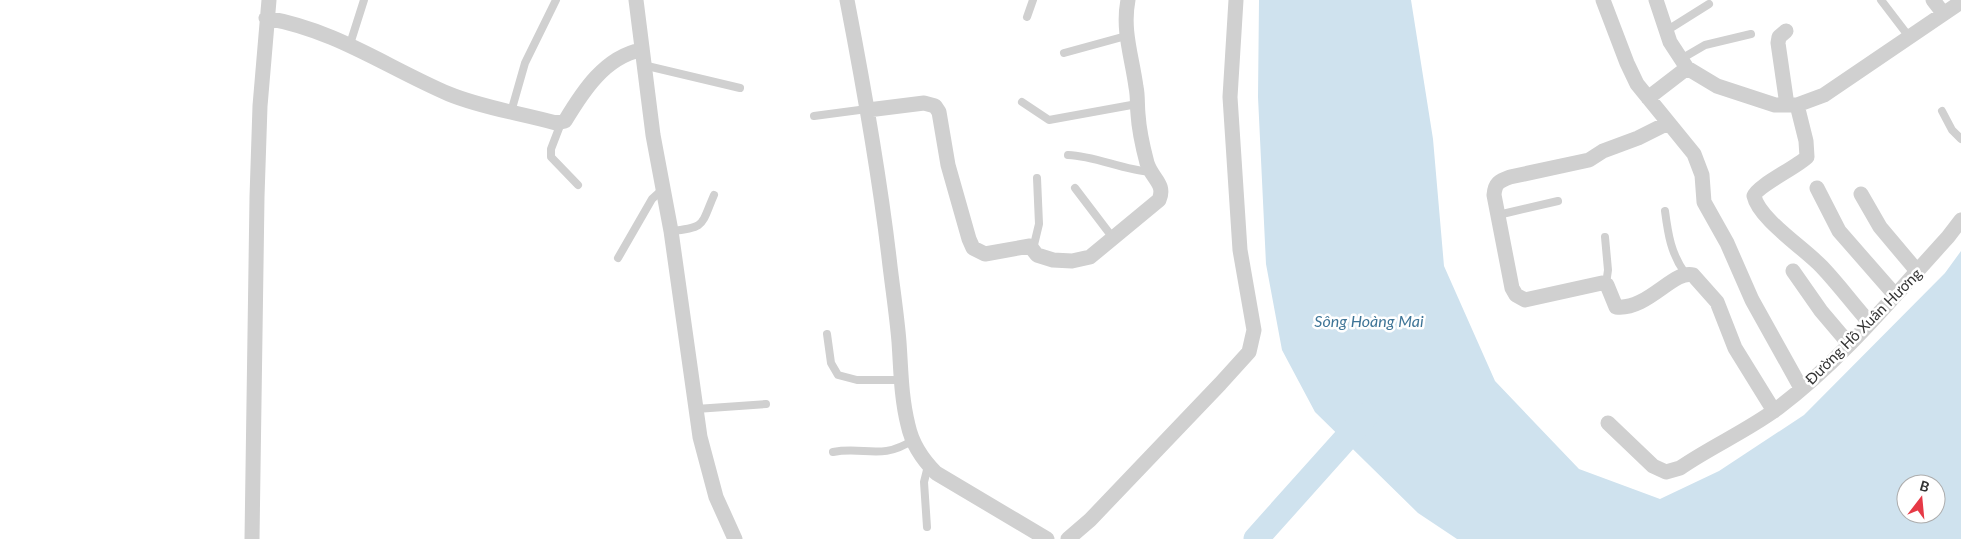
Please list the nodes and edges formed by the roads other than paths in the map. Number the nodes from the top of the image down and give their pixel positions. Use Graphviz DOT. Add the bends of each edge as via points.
graph roads {
  1 [pos="268,0"];
  2 [pos="364,0"];
  3 [pos="556,0"];
  4 [pos="636,0"];
  5 [pos="847,0"];
  6 [pos="1033,0"];
  7 [pos="1128,0"];
  8 [pos="1236,0"];
  9 [pos="1603,0"];
  10 [pos="1656,0"];
  11 [pos="1881,0"];
  12 [pos="1933,0"];
  13 [pos="1961,2"];
  14 [pos="1709,4"];
  15 [pos="1943,13"];
  16 [pos="266,18"];
  17 [pos="1027,18"];
  18 [pos="1666,31"];
  19 [pos="1786,32"];
  20 [pos="1751,34"];
  21 [pos="1126,36"];
  22 [pos="1910,38"];
  23 [pos="350,44"];
  24 [pos="1064,53"];
  25 [pos="642,57"];
  26 [pos="1684,64"];
  27 [pos="740,88"];
  28 [pos="1648,98"];
  29 [pos="1022,102"];
  30 [pos="1137,104"];
  31 [pos="1792,105"];
  32 [pos="867,109"];
  33 [pos="511,112"];
  34 [pos="1942,112"];
  35 [pos="814,116"];
  36 [pos="561,123"];
  37 [pos="1668,123"];
  38 [pos="1961,139"];
  39 [pos="1068,155"];
  40 [pos="1151,172"];
  41 [pos="1036,178"];
  42 [pos="578,185"];
  43 [pos="1076,188"];
  44 [pos="1817,188"];
  45 [pos="664,189"];
  46 [pos="1861,194"];
  47 [pos="714,195"];
  48 [pos="1558,201"];
  49 [pos="1665,211"];
  50 [pos="1498,215"];
  51 [pos="1961,220"];
  52 [pos="671,231"];
  53 [pos="1605,237"];
  54 [pos="1113,238"];
  55 [pos="1034,248"];
  56 [pos="618,258"];
  57 [pos="1793,271"];
  58 [pos="1917,271"];
  59 [pos="1685,273"];
  60 [pos="1606,284"];
  61 [pos="1895,295"];
  62 [pos="1870,322"];
  63 [pos="827,334"];
  64 [pos="1849,344"];
  65 [pos="900,380"];
  66 [pos="1801,388"];
  67 [pos="766,404"];
  68 [pos="696,409"];
  69 [pos="1774,411"];
  70 [pos="1608,423"];
  71 [pos="913,440"];
  72 [pos="832,452"];
  73 [pos="928,466"];
  74 [pos="927,526"];
  75 [pos="252,539"];
  76 [pos="735,539"];
  77 [pos="1047,539"];
  78 [pos="1068,539"];
  1 -- 16 [label="street"];
  2 -- 23 [label="lane"];
  3 -- 33 [label="lane" via="525,63"];
  4 -- 25 [label="street"];
  5 -- 32 [label="street"];
  6 -- 17 [label="lane"];
  7 -- 21 [label="street"];
  8 -- 78 [label="street" via="1230,98 1240,250 1254,330 1248,352 1090,520"];
  9 -- 28 [label="street" via="1627,63"];
  10 -- 18 [label="street"];
  11 -- 22 [label="lane"];
  12 -- 15 [label="street"];
  13 -- 15 [label="street"];
  14 -- 18 [label="lane"];
  15 -- 22 [label="street"];
  16 -- 23 [label="street" via="312,28"];
  16 -- 75 [label="street" via="257,197"];
  18 -- 26 [label="street"];
  19 -- 31 [label="street" via="1779,37 1778,43"];
  20 -- 26 [label="lane" via="1705,45"];
  21 -- 24 [label="lane"];
  21 -- 30 [label="street"];
  22 -- 31 [label="street" via="1824,95"];
  23 -- 33 [label="street" via="450,94"];
  25 -- 27 [label="lane"];
  25 -- 36 [label="street" via="622,55 612,63 592,82"];
  25 -- 45 [label="street"];
  26 -- 28 [label="street"];
  26 -- 31 [label="street" via="1717,86 1758,100"];
  28 -- 37 [label="street"];
  29 -- 30 [label="lane" via="1049,120"];
  30 -- 40 [label="street"];
  31 -- 62 [label="street" via="1806,141 1807,157 1758,189 1754,196 1756,204 1822,267"];
  32 -- 35 [label="lane"];
  32 -- 55 [label="street" via="924,103 935,106 939,112 948,165 973,248 985,254 1025,246"];
  32 -- 65 [label="street" via="890,264"];
  33 -- 36 [label="street"];
  34 -- 38 [label="lane"];
  36 -- 42 [label="lane" via="551,156"];
  37 -- 50 [label="street" via="1589,160 1498,182 1494,195"];
  37 -- 66 [label="street" via="1694,154 1702,175 1704,202 1752,300"];
  39 -- 40 [label="lane"];
  40 -- 54 [label="street" via="1162,188 1159,200"];
  41 -- 55 [label="lane" via="1039,224"];
  43 -- 54 [label="lane"];
  44 -- 61 [label="street" via="1838,231"];
  45 -- 52 [label="street"];
  45 -- 56 [label="lane" via="652,199"];
  46 -- 58 [label="street" via="1880,228"];
  47 -- 52 [label="lane" via="703,222"];
  48 -- 50 [label="lane"];
  49 -- 59 [label="lane" via="1676,261"];
  50 -- 60 [label="street" via="1512,288 1521,298 1525,300"];
  51 -- 58 [label="street, Đường Hồ Xuân Hương"];
  52 -- 68 [label="street"];
  53 -- 60 [label="lane"];
  54 -- 55 [label="street" via="1090,257 1072,260 1042,258"];
  57 -- 64 [label="street"];
  58 -- 61 [label="street, Đường Hồ Xuân Hương"];
  59 -- 60 [label="street" via="1654,295 1629,307 1616,307"];
  59 -- 69 [label="street" via="1697,278 1717,302 1735,348"];
  61 -- 62 [label="street, Đường Hồ Xuân Hương"];
  62 -- 64 [label="street, Đường Hồ Xuân Hương"];
  63 -- 65 [label="lane" via="831,362 838,375 857,380"];
  64 -- 66 [label="street, Đường Hồ Xuân Hương"];
  65 -- 71 [label="street"];
  66 -- 69 [label="street, Đường Hồ Xuân Hương"];
  67 -- 68 [label="lane"];
  68 -- 76 [label="street" via="716,496"];
  69 -- 70 [label="street, Đường Hồ Xuân Hương" via="1680,468 1666,472 1653,466"];
  71 -- 72 [label="lane" via="902,448 882,453"];
  71 -- 73 [label="street"];
  73 -- 74 [label="lane" via="924,482"];
  73 -- 77 [label="street"];
}
